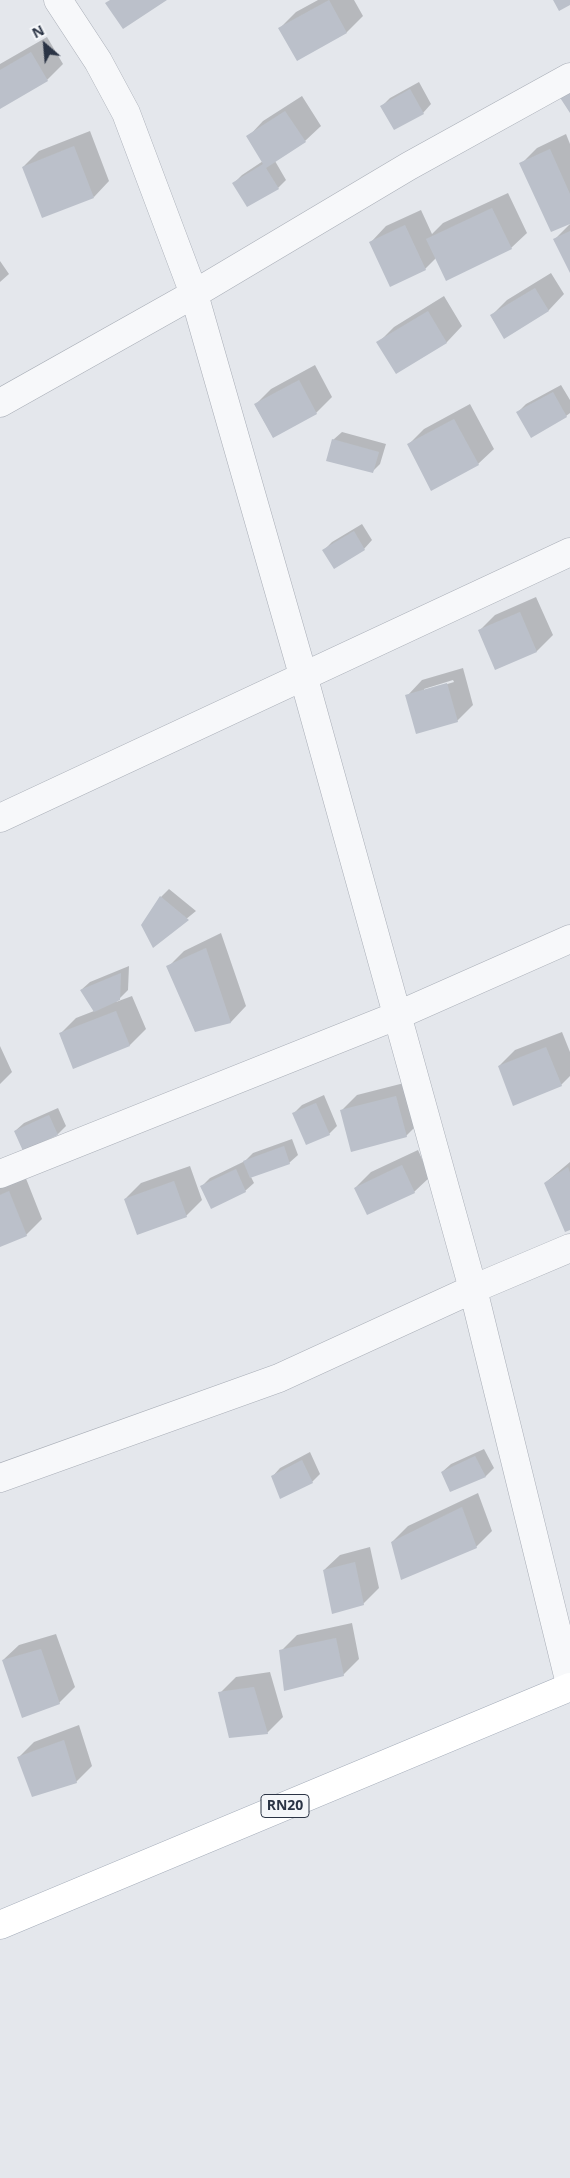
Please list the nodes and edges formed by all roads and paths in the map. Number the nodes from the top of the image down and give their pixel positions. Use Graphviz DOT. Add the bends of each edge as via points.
graph roads {
  1 [pos="58,0"];
  2 [pos="570,77"];
  3 [pos="194,294"];
  4 [pos="0,403"];
  5 [pos="570,552"];
  6 [pos="303,675"];
  7 [pos="0,818"];
  8 [pos="570,939"];
  9 [pos="396,1016"];
  10 [pos="0,1174"];
  11 [pos="570,1248"];
  12 [pos="473,1288"];
  13 [pos="0,1478"];
  14 [pos="570,1685"];
  15 [pos="0,1925"];
  1 -- 3 [label="street" via="98,61 126,113"];
  2 -- 3 [label="street" via="409,166"];
  3 -- 4 [label="street"];
  3 -- 6 [label="street"];
  5 -- 6 [label="street"];
  6 -- 7 [label="street"];
  6 -- 9 [label="street"];
  8 -- 9 [label="street"];
  9 -- 10 [label="street"];
  9 -- 12 [label="street"];
  11 -- 12 [label="street"];
  12 -- 13 [label="street" via="279,1378"];
  12 -- 14 [label="street"];
  14 -- 15 [label="main road, RN20"];
}
